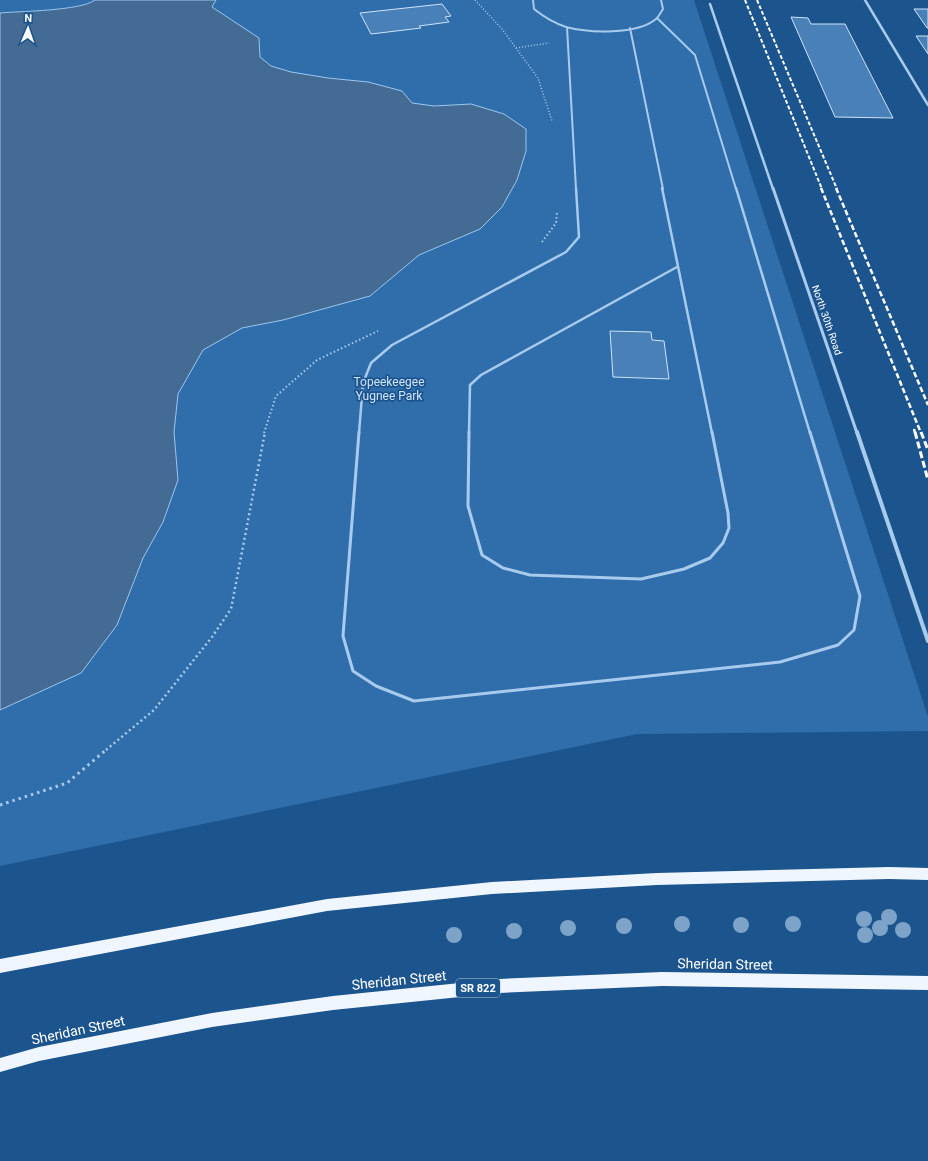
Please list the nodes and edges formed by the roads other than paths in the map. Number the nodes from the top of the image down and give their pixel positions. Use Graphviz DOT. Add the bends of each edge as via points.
graph roads {
  1 [pos="533,0"];
  2 [pos="661,0"];
  3 [pos="864,0"];
  4 [pos="710,4"];
  5 [pos="657,18"];
  6 [pos="567,27"];
  7 [pos="630,28"];
  8 [pos="928,106"];
  9 [pos="677,266"];
  10 [pos="928,641"];
  11 [pos="928,874"];
  12 [pos="0,966"];
  13 [pos="925,983"];
  14 [pos="0,1065"];
  1 -- 6 [label="lane" via="534,9 544,18"];
  2 -- 5 [label="lane" via="663,9"];
  3 -- 8 [label="street"];
  4 -- 10 [label="street, North 30th Road"];
  5 -- 6 [label="lane" via="695,55 860,596 854,630 838,645 780,662 414,701 376,686 353,671 343,636 363,383 371,363 392,345 566,252 579,237"];
  5 -- 7 [label="lane" via="643,26"];
  6 -- 7 [label="lane" via="611,31"];
  7 -- 9 [label="lane"];
  9 -- 9 [label="lane" via="728,513 729,528 723,543 710,558 684,569 641,579 530,575 503,568 482,555 468,506 470,385 481,374"];
  11 -- 12 [label="main road" via="657,879 499,888 327,905"];
  13 -- 14 [label="main road, Sheridan Street / SR 822" via="662,979 499,986 333,1003 212,1020 39,1054"];
}
